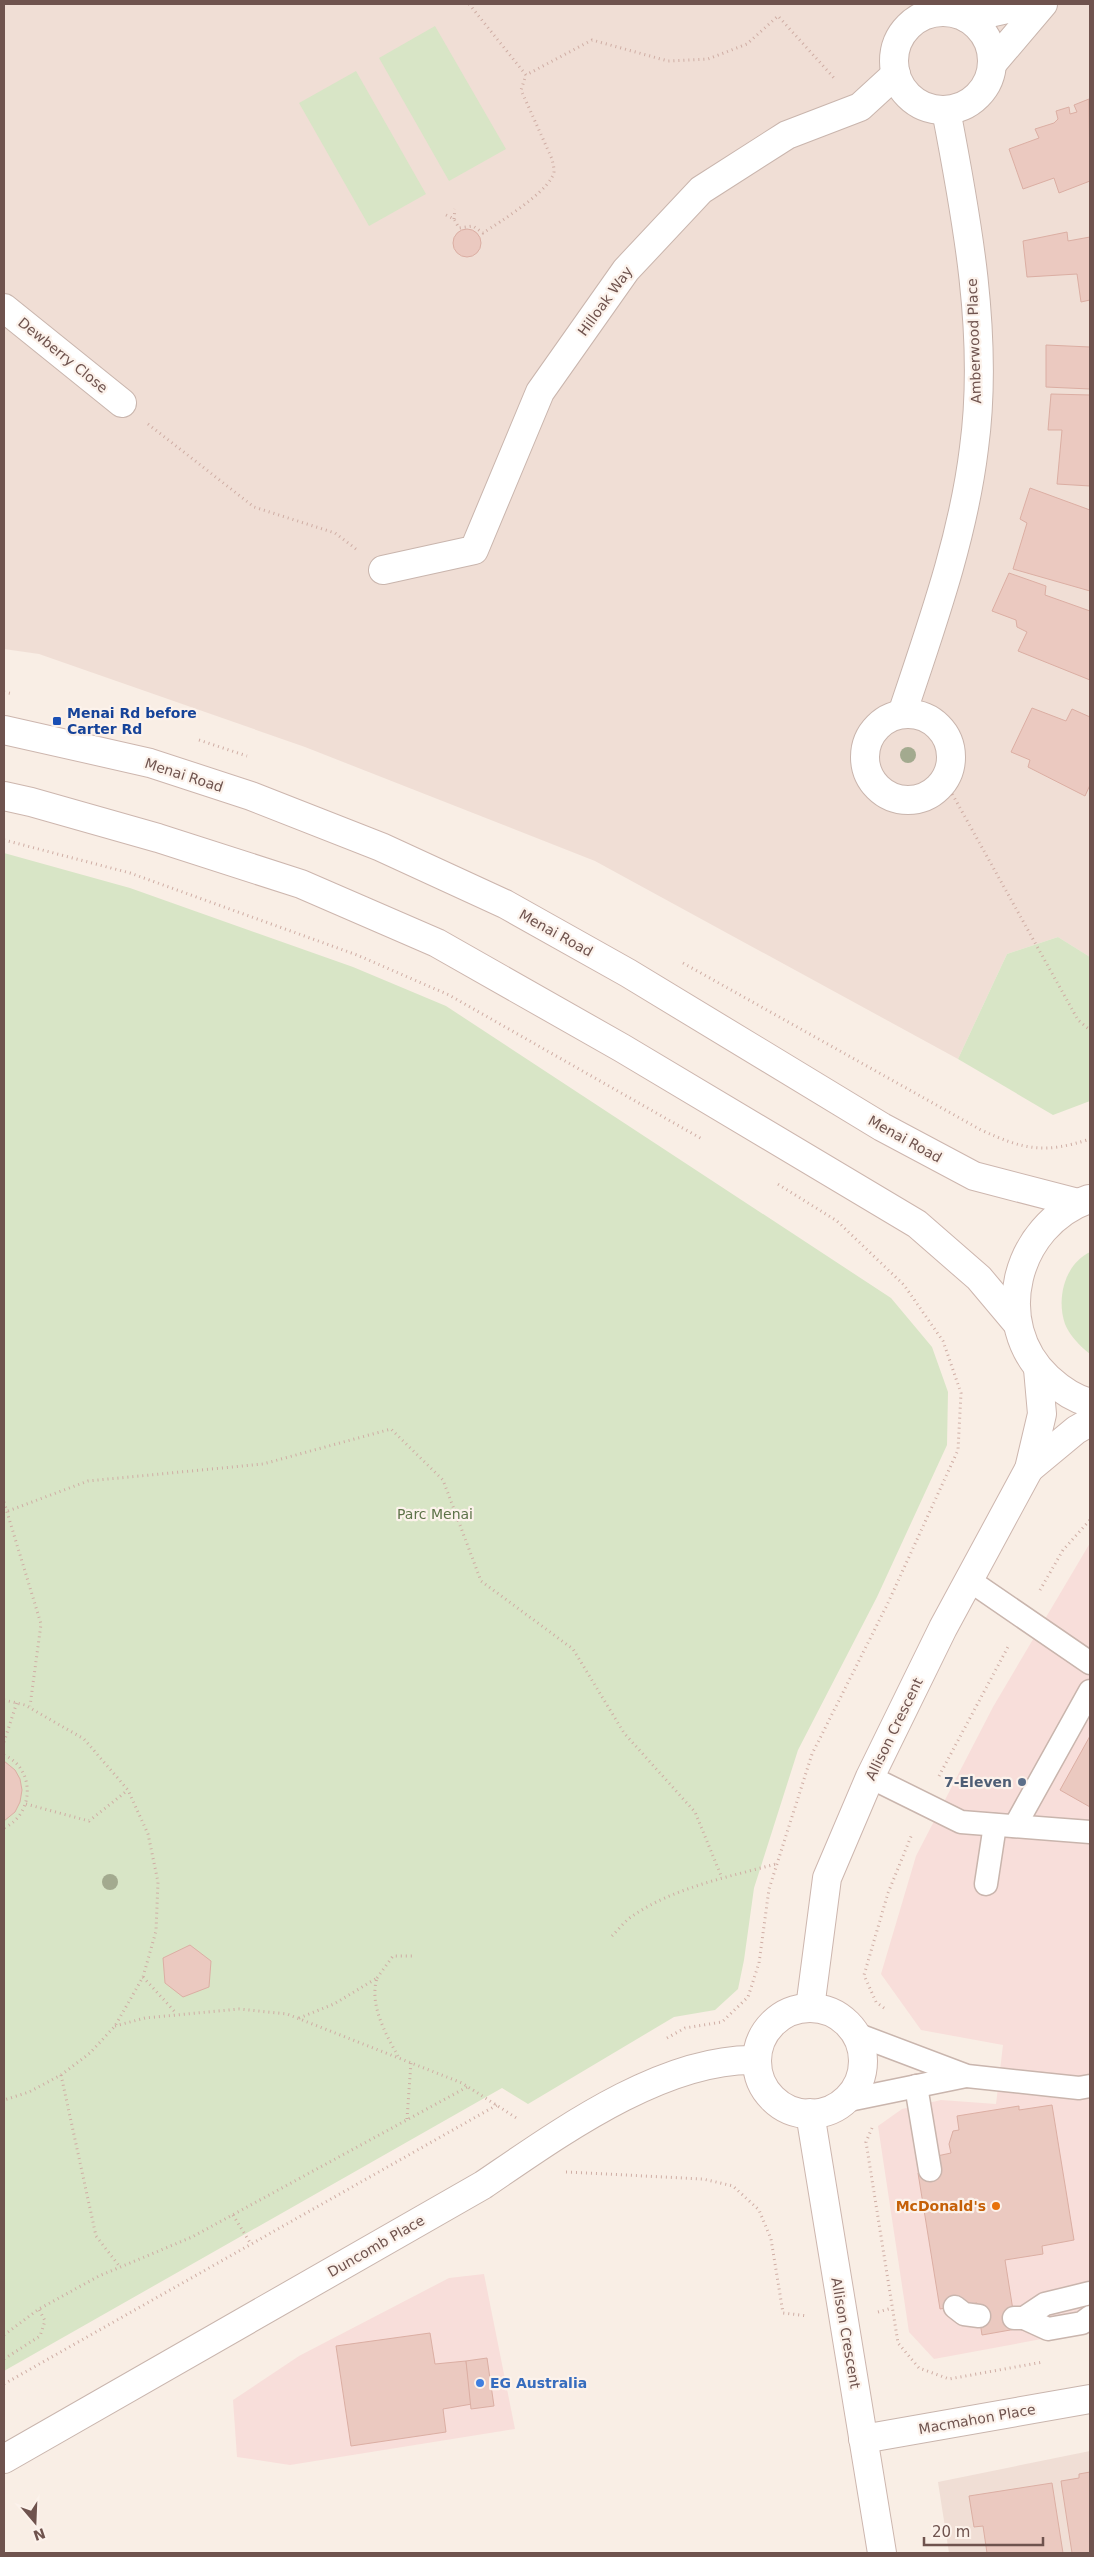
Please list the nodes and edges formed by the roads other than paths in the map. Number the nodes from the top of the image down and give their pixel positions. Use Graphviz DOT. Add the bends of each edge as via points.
graph roads {
  1 [pos="1030,4"];
  2 [pos="1043,4"];
  3 [pos="914,11"];
  4 [pos="967,18"];
  5 [pos="992,64"];
  6 [pos="896,74"];
  7 [pos="946,110"];
  8 [pos="4,308"];
  9 [pos="122,403"];
  10 [pos="383,570"];
  11 [pos="902,714"];
  12 [pos="4,730"];
  13 [pos="4,796"];
  14 [pos="1084,1201"];
  15 [pos="1016,1322"];
  16 [pos="1038,1369"];
  17 [pos="1090,1404"];
  18 [pos="1090,1422"];
  19 [pos="1029,1469"];
  20 [pos="969,1580"];
  21 [pos="1090,1663"];
  22 [pos="1090,1692"];
  23 [pos="870,1777"];
  24 [pos="1005,1826"];
  25 [pos="1090,1832"];
  26 [pos="986,1884"];
  27 [pos="810,2008"];
  28 [pos="856,2034"];
  29 [pos="757,2060"];
  30 [pos="967,2076"];
  31 [pos="916,2086"];
  32 [pos="1090,2086"];
  33 [pos="844,2101"];
  34 [pos="810,2114"];
  35 [pos="930,2170"];
  36 [pos="1090,2293"];
  37 [pos="955,2307"];
  38 [pos="979,2316"];
  39 [pos="1090,2317"];
  40 [pos="1090,2399"];
  41 [pos="864,2439"];
  42 [pos="4,2459"];
  43 [pos="882,2553"];
  1 -- 4 [label="street"];
  2 -- 5 [label="street"];
  3 -- 4 [label="street" via="951,13"];
  3 -- 6 [label="street" via="898,42 894,58"];
  4 -- 5 [label="street" via="986,37"];
  5 -- 7 [label="street" via="990,78 983,90 972,100"];
  6 -- 7 [label="street" via="914,101"];
  6 -- 10 [label="street, Hilloak Way" via="860,107 788,135 701,190 626,270 540,392 474,550"];
  7 -- 11 [label="street, Amberwood Place" via="971,271 978,403 967,492 938,606"];
  8 -- 9 [label="street, Dewberry Close"];
  11 -- 11 [label="street" via="931,720 942,730 952,755 945,781 936,792 910,801 889,796 872,782 866,769 868,740 888,718"];
  12 -- 14 [label="street, Menai Road" via="150,763 251,796 381,847 505,904 628,973 882,1127 974,1176"];
  13 -- 15 [label="street" via="158,838 301,884 437,943 622,1048 917,1224 979,1278"];
  14 -- 15 [label="street" via="1048,1223 1027,1252 1016,1286"];
  15 -- 16 [label="street" via="1024,1347"];
  16 -- 17 [label="street" via="1060,1389"];
  16 -- 19 [label="street, Allison Crescent" via="1042,1414"];
  18 -- 19 [label="street, Allison Crescent"];
  19 -- 20 [label="street, Allison Crescent"];
  20 -- 21 [label="lane"];
  20 -- 23 [label="street, Allison Crescent"];
  22 -- 24 [label="lane"];
  23 -- 24 [label="lane" via="961,1822"];
  23 -- 27 [label="street, Allison Crescent" via="827,1878"];
  24 -- 25 [label="lane"];
  24 -- 26 [label="lane"];
  27 -- 28 [label="street" via="836,2015"];
  27 -- 29 [label="street" via="792,2011 770,2027 760,2042"];
  28 -- 30 [label="lane"];
  28 -- 33 [label="street" via="862,2052 862,2070 856,2087"];
  29 -- 34 [label="street" via="760,2078 769,2094 791,2110"];
  29 -- 42 [label="street, Duncomb Place" via="694,2068 620,2099 540,2146 483,2185"];
  30 -- 31 [label="lane"];
  30 -- 32 [label="lane" via="1079,2088"];
  31 -- 33 [label="lane"];
  31 -- 35 [label="lane"];
  33 -- 34 [label="street" via="828,2110"];
  34 -- 41 [label="street, Allison Crescent"];
  36 -- 39 [label="lane" via="1045,2304 1019,2318 1048,2329 1082,2322"];
  37 -- 38 [label="lane" via="964,2314"];
  40 -- 41 [label="street, Macmahon Place"];
  41 -- 43 [label="street, Allison Crescent"];
}
